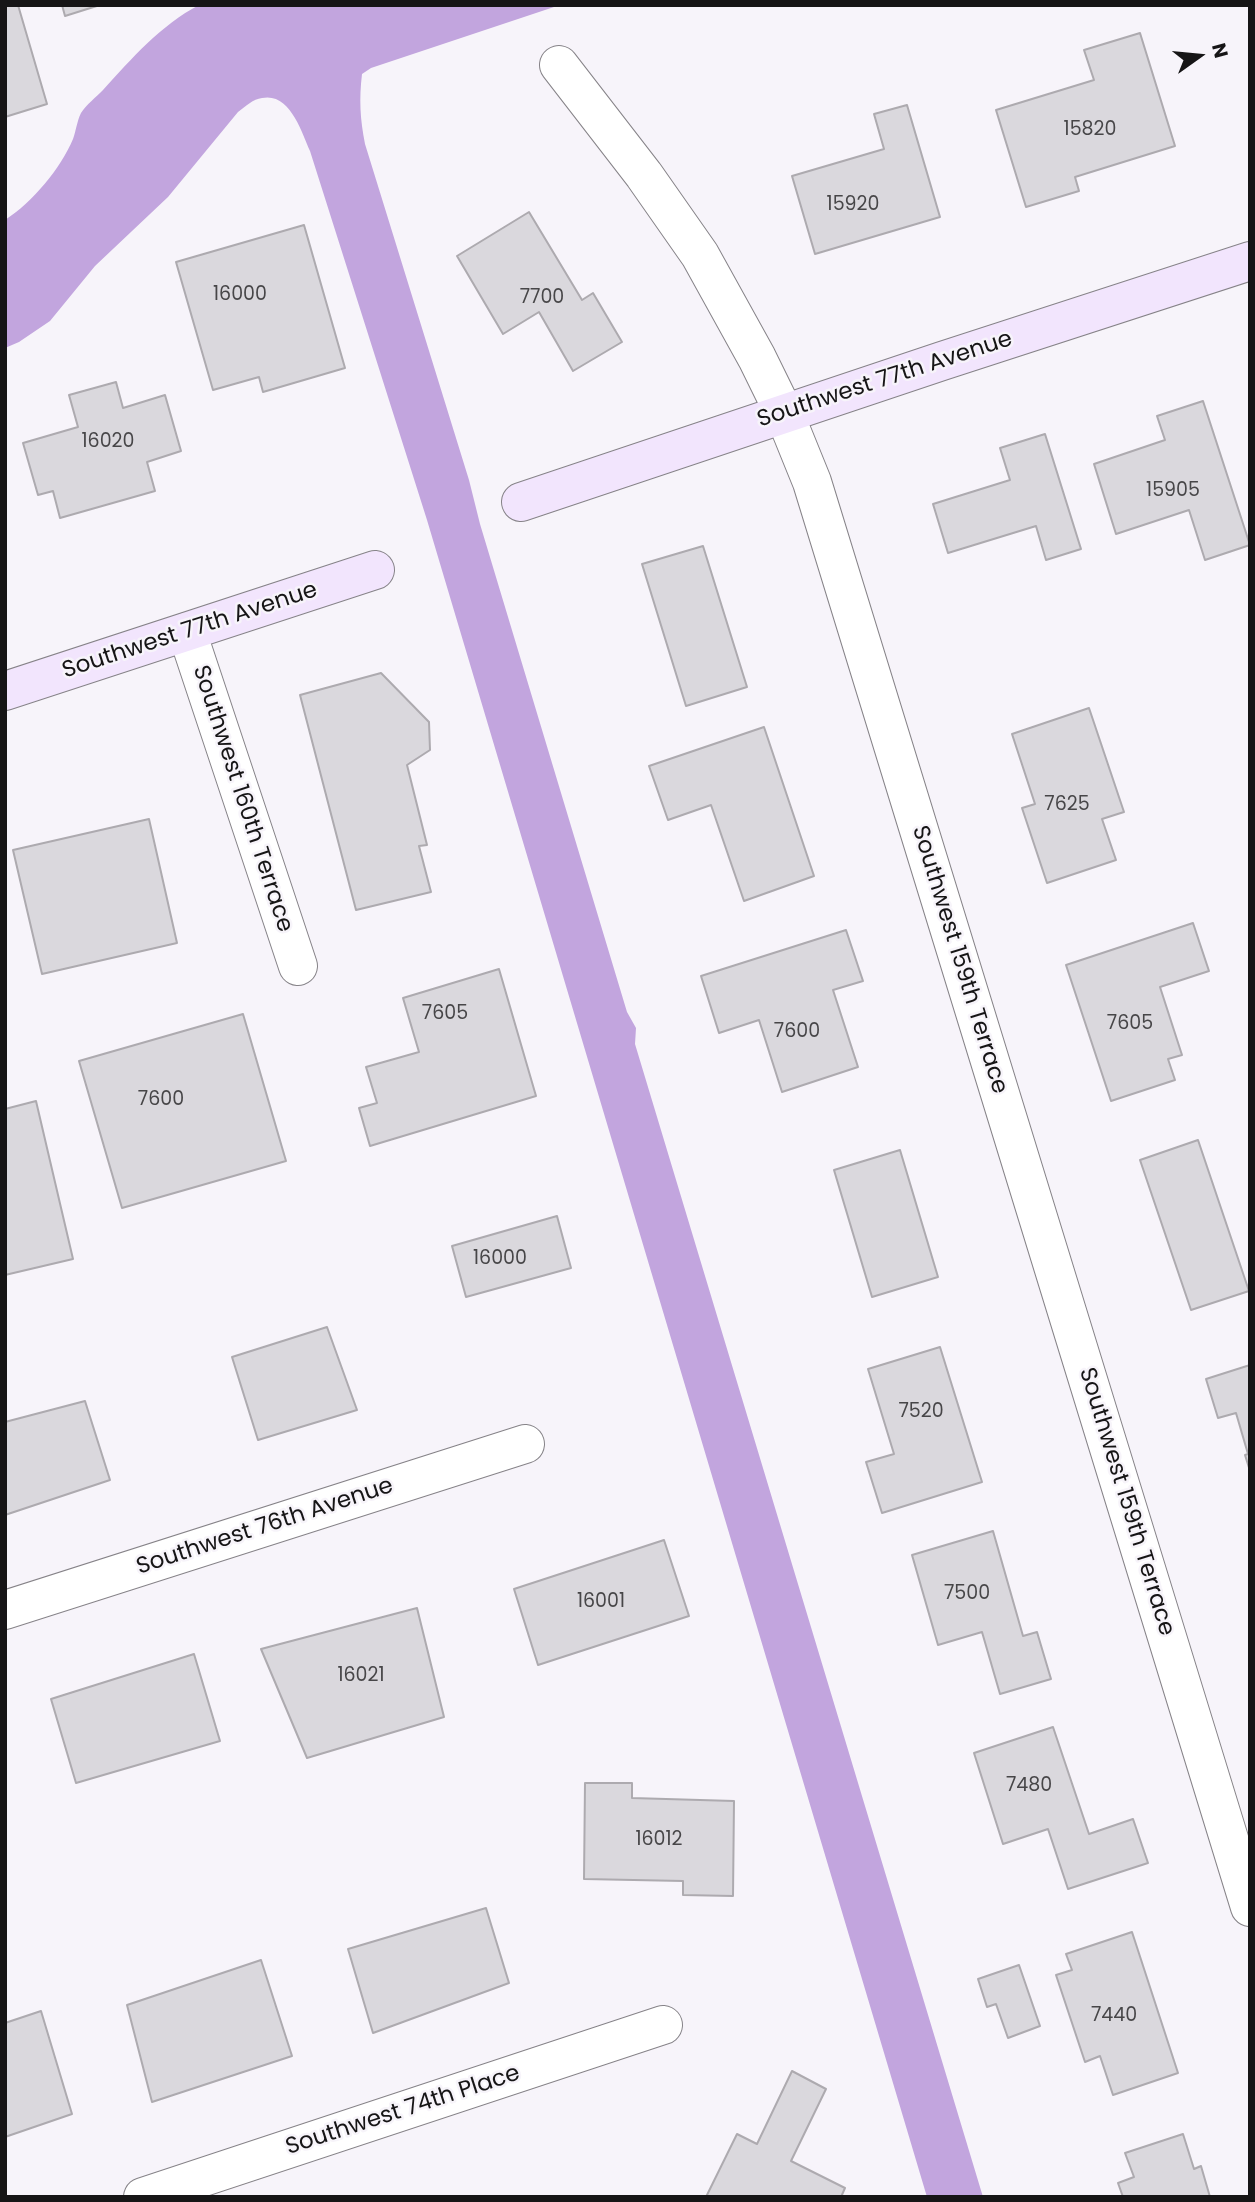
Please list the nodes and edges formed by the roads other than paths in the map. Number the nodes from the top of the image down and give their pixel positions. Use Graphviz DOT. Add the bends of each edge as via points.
graph roads {
  1 [pos="559,65"];
  2 [pos="1250,261"];
  3 [pos="784,414"];
  4 [pos="521,502"];
  5 [pos="375,570"];
  6 [pos="187,632"];
  7 [pos="5,691"];
  8 [pos="298,966"];
  9 [pos="525,1444"];
  10 [pos="5,1610"];
  11 [pos="1250,1907"];
  12 [pos="663,2025"];
  13 [pos="143,2197"];
  1 -- 3 [label="street, Southwest 159th Terrace" via="700,255"];
  2 -- 3 [label="street, Southwest 77th Avenue"];
  3 -- 4 [label="street, Southwest 77th Avenue"];
  3 -- 11 [label="street, Southwest 159th Terrace" via="812,481"];
  5 -- 6 [label="street, Southwest 77th Avenue"];
  6 -- 7 [label="street, Southwest 77th Avenue"];
  6 -- 8 [label="street, Southwest 160th Terrace"];
  9 -- 10 [label="street, Southwest 76th Avenue"];
  12 -- 13 [label="street, Southwest 74th Place"];
}
